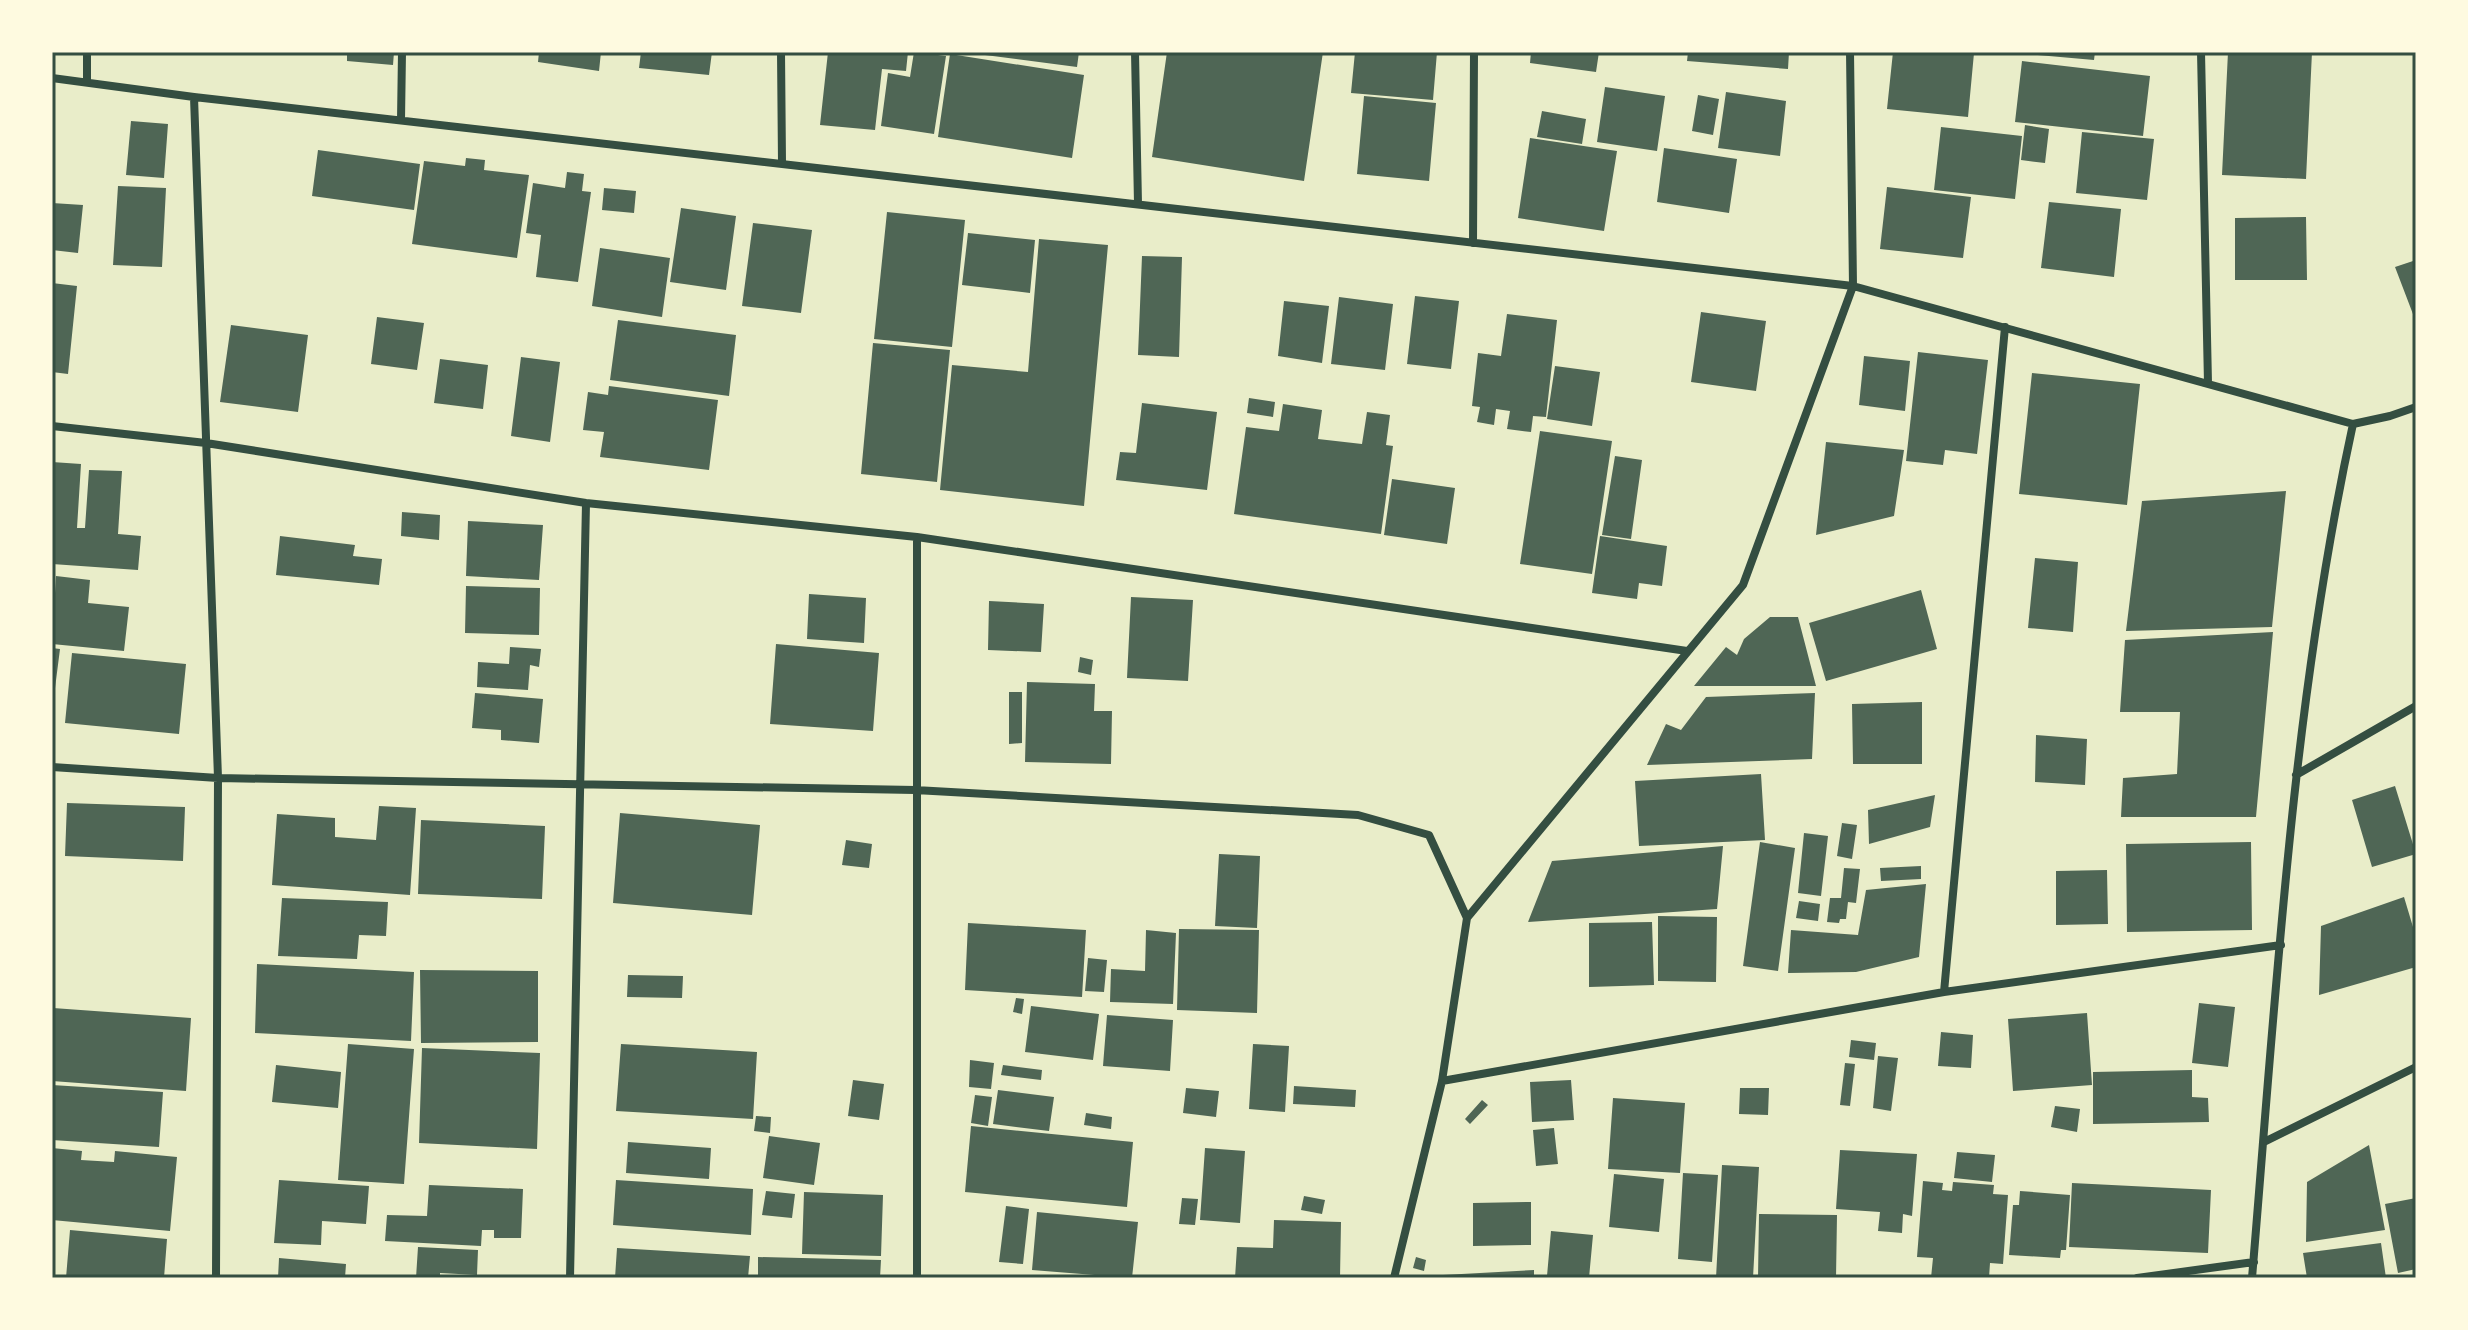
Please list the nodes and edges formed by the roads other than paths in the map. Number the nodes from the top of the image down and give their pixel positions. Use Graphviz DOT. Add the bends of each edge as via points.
graph roads {
  1 [pos="87,52"];
  2 [pos="402,52"];
  3 [pos="781,52"];
  4 [pos="1135,52"];
  5 [pos="1474,52"];
  6 [pos="1850,52"];
  7 [pos="2201,52"];
  8 [pos="52,78"];
  9 [pos="87,82"];
  10 [pos="194,97"];
  11 [pos="401,120"];
  12 [pos="782,163"];
  13 [pos="1138,204"];
  14 [pos="1473,243"];
  15 [pos="1853,286"];
  16 [pos="2005,327"];
  17 [pos="2208,383"];
  18 [pos="2416,407"];
  19 [pos="2353,424"];
  20 [pos="52,426"];
  21 [pos="206,443"];
  22 [pos="586,503"];
  23 [pos="917,537"];
  24 [pos="1687,651"];
  25 [pos="2416,706"];
  26 [pos="52,767"];
  27 [pos="2296,775"];
  28 [pos="218,778"];
  29 [pos="581,785"];
  30 [pos="915,790"];
  31 [pos="1467,918"];
  32 [pos="2281,945"];
  33 [pos="1944,992"];
  34 [pos="2416,1067"];
  35 [pos="1442,1081"];
  36 [pos="2264,1142"];
  37 [pos="2254,1262"];
  38 [pos="216,1278"];
  39 [pos="570,1278"];
  40 [pos="917,1278"];
  41 [pos="1394,1278"];
  42 [pos="2137,1278"];
  43 [pos="2252,1278"];
  1 -- 9 [label="street"];
  2 -- 11 [label="street"];
  3 -- 12 [label="street"];
  4 -- 13 [label="street"];
  5 -- 14 [label="street"];
  6 -- 15 [label="street"];
  7 -- 17 [label="street"];
  8 -- 9 [label="street"];
  9 -- 10 [label="street"];
  10 -- 11 [label="street"];
  10 -- 21 [label="street"];
  11 -- 12 [label="street"];
  12 -- 13 [label="street"];
  13 -- 14 [label="street"];
  14 -- 15 [label="street"];
  15 -- 16 [label="street"];
  15 -- 24 [label="street" via="1743,585"];
  16 -- 17 [label="street"];
  16 -- 33 [label="street"];
  17 -- 19 [label="street"];
  18 -- 19 [label="street"];
  19 -- 27 [label="street" via="2336,501"];
  20 -- 21 [label="street"];
  21 -- 22 [label="street"];
  21 -- 28 [label="street"];
  22 -- 23 [label="street"];
  22 -- 29 [label="street"];
  23 -- 24 [label="street"];
  23 -- 30 [label="street"];
  24 -- 31 [label="street"];
  25 -- 27 [label="street"];
  26 -- 28 [label="street"];
  27 -- 32 [label="street"];
  28 -- 29 [label="street"];
  28 -- 38 [label="street"];
  29 -- 30 [label="street"];
  29 -- 39 [label="street"];
  30 -- 31 [label="street" via="1358,815 1429,835"];
  30 -- 40 [label="street"];
  31 -- 35 [label="street"];
  32 -- 33 [label="street"];
  32 -- 36 [label="street"];
  33 -- 35 [label="street"];
  34 -- 36 [label="street"];
  35 -- 41 [label="street"];
  36 -- 37 [label="street"];
  37 -- 42 [label="street"];
  37 -- 43 [label="street"];
}
